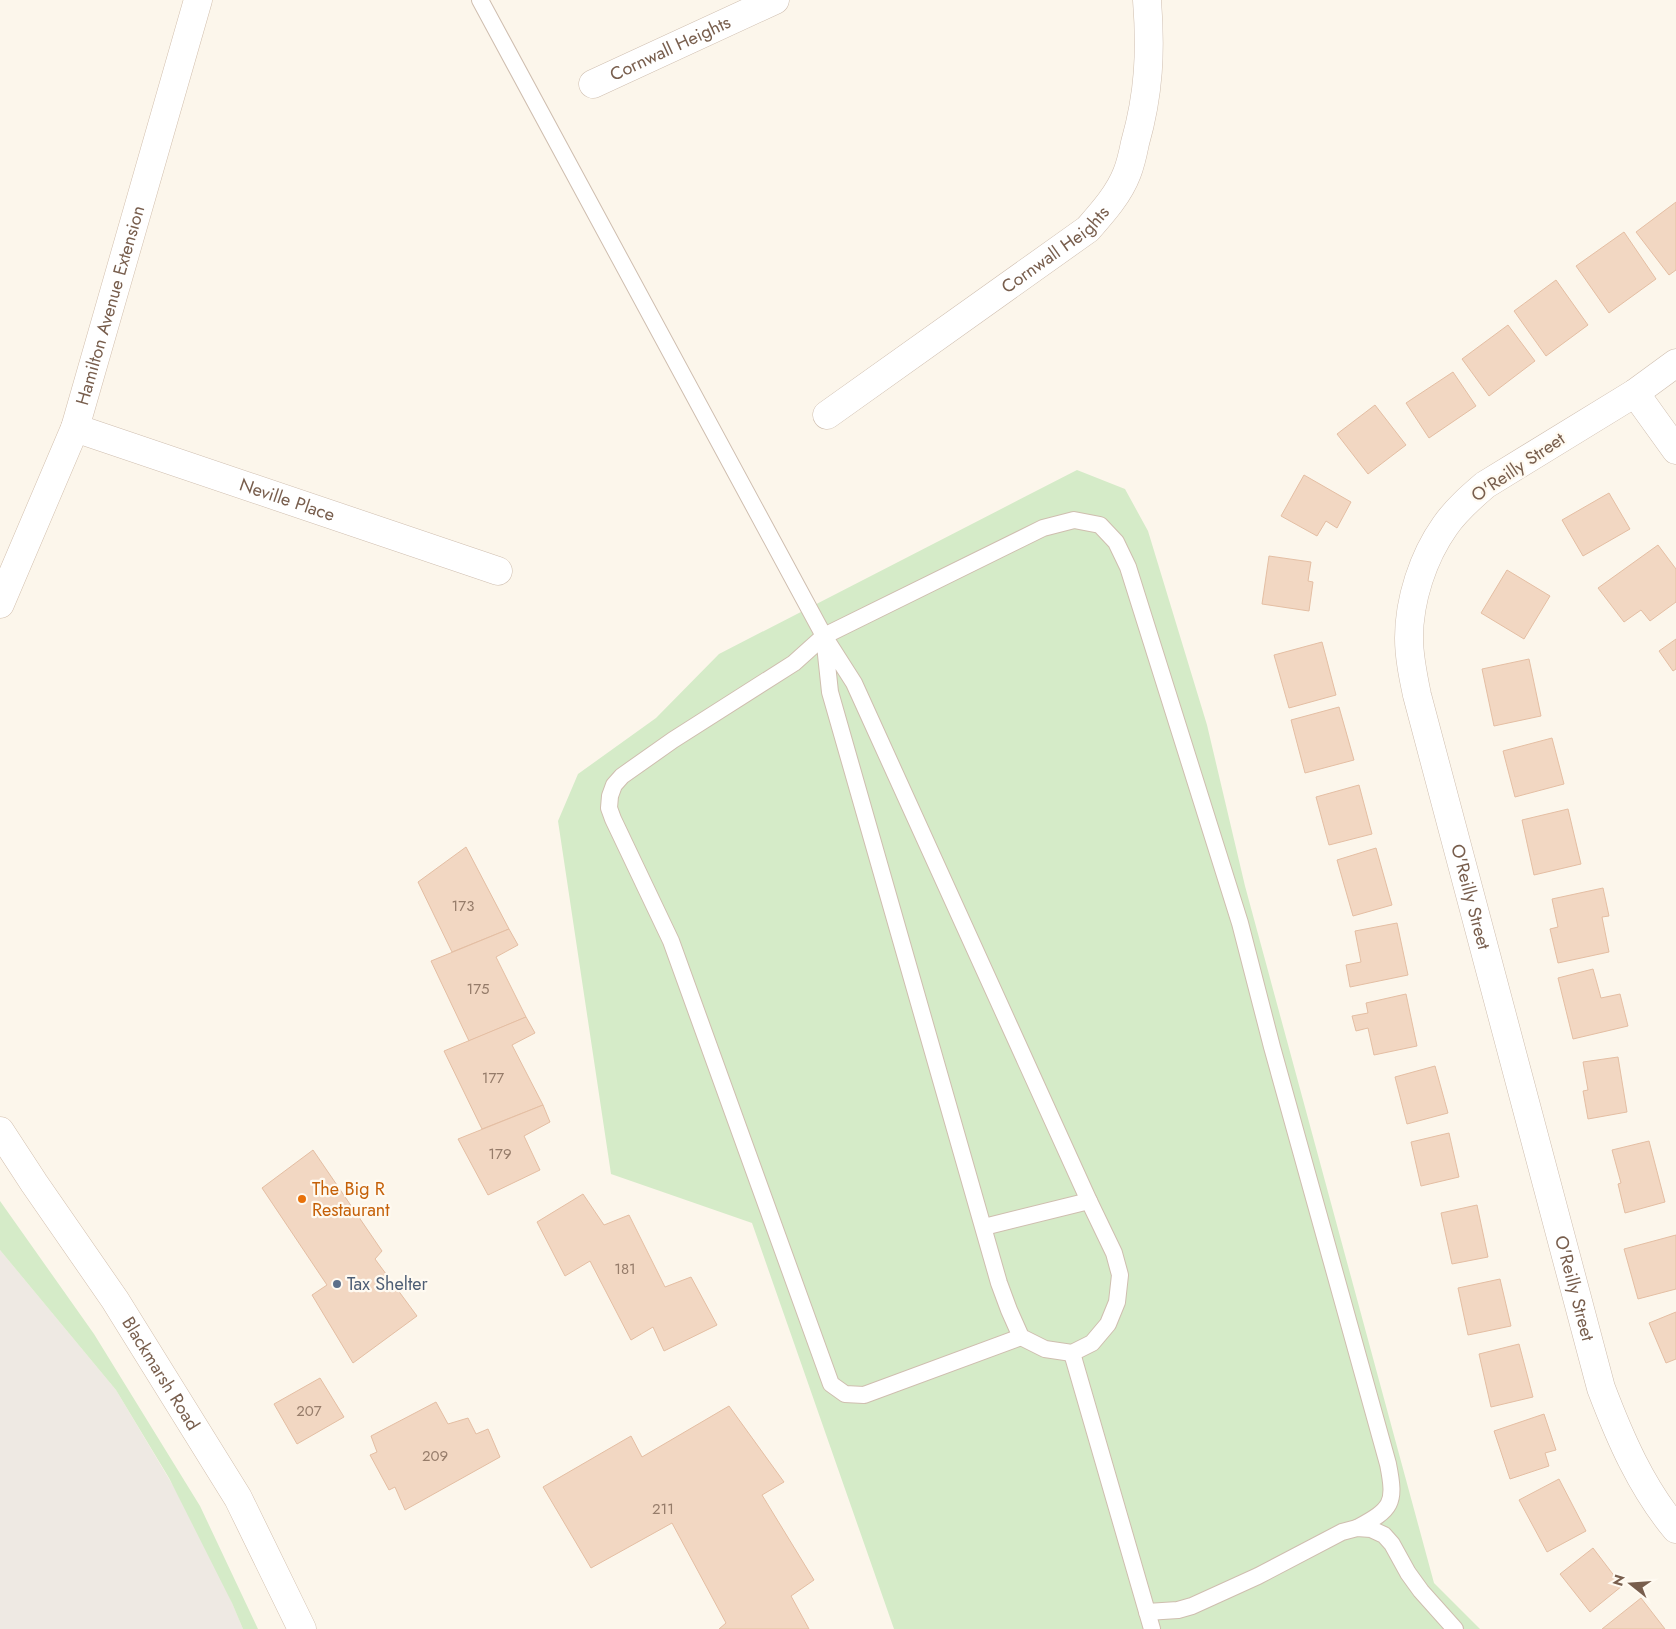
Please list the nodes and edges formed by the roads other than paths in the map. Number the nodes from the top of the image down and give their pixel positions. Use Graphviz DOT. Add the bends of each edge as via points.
graph roads {
  1 [pos="198,0"];
  2 [pos="480,0"];
  3 [pos="775,0"];
  4 [pos="1147,0"];
  5 [pos="593,84"];
  6 [pos="1676,363"];
  7 [pos="1635,393"];
  8 [pos="827,415"];
  9 [pos="75,428"];
  10 [pos="1676,450"];
  11 [pos="498,571"];
  12 [pos="0,604"];
  13 [pos="824,636"];
  14 [pos="0,1131"];
  15 [pos="1088,1201"];
  16 [pos="984,1228"];
  17 [pos="1021,1337"];
  18 [pos="1072,1354"];
  19 [pos="1357,1528"];
  20 [pos="1676,1529"];
  21 [pos="1147,1612"];
  22 [pos="302,1629"];
  23 [pos="1152,1629"];
  24 [pos="1455,1629"];
  1 -- 9 [label="street, Hamilton Avenue Extension"];
  2 -- 13 [label="lane"];
  3 -- 5 [label="street, Cornwall Heights"];
  4 -- 8 [label="street, Cornwall Heights" via="1150,36 1145,103 1127,173 1110,204 1088,229"];
  6 -- 7 [label="street, O'Reilly Street"];
  7 -- 10 [label="street"];
  7 -- 20 [label="street, O'Reilly Street" via="1485,485 1465,504 1445,526 1419,579 1409,638 1417,695 1601,1388 1633,1465"];
  9 -- 11 [label="street, Neville Place"];
  9 -- 12 [label="street, Hamilton Avenue Extension"];
  13 -- 15 [label="lane" via="854,682"];
  13 -- 16 [label="lane" via="830,692"];
  13 -- 17 [label="lane" via="794,663 622,776 614,786 609,808 671,941 831,1384 845,1394 864,1395"];
  13 -- 19 [label="lane" via="1043,528 1074,520 1100,525 1116,542 1128,567 1240,923 1388,1464 1392,1486 1389,1504 1377,1517"];
  14 -- 22 [label="street, Blackmarsh Road" via="120,1308 238,1498"];
  15 -- 16 [label="lane"];
  15 -- 18 [label="lane" via="1114,1252 1120,1275 1118,1302 1108,1324 1092,1343"];
  16 -- 17 [label="lane" via="1008,1310"];
  17 -- 18 [label="lane" via="1045,1349"];
  18 -- 21 [label="lane"];
  19 -- 21 [label="lane" via="1342,1532 1192,1606"];
  19 -- 24 [label="lane" via="1372,1529 1388,1539 1420,1591"];
  21 -- 23 [label="lane"];
}
